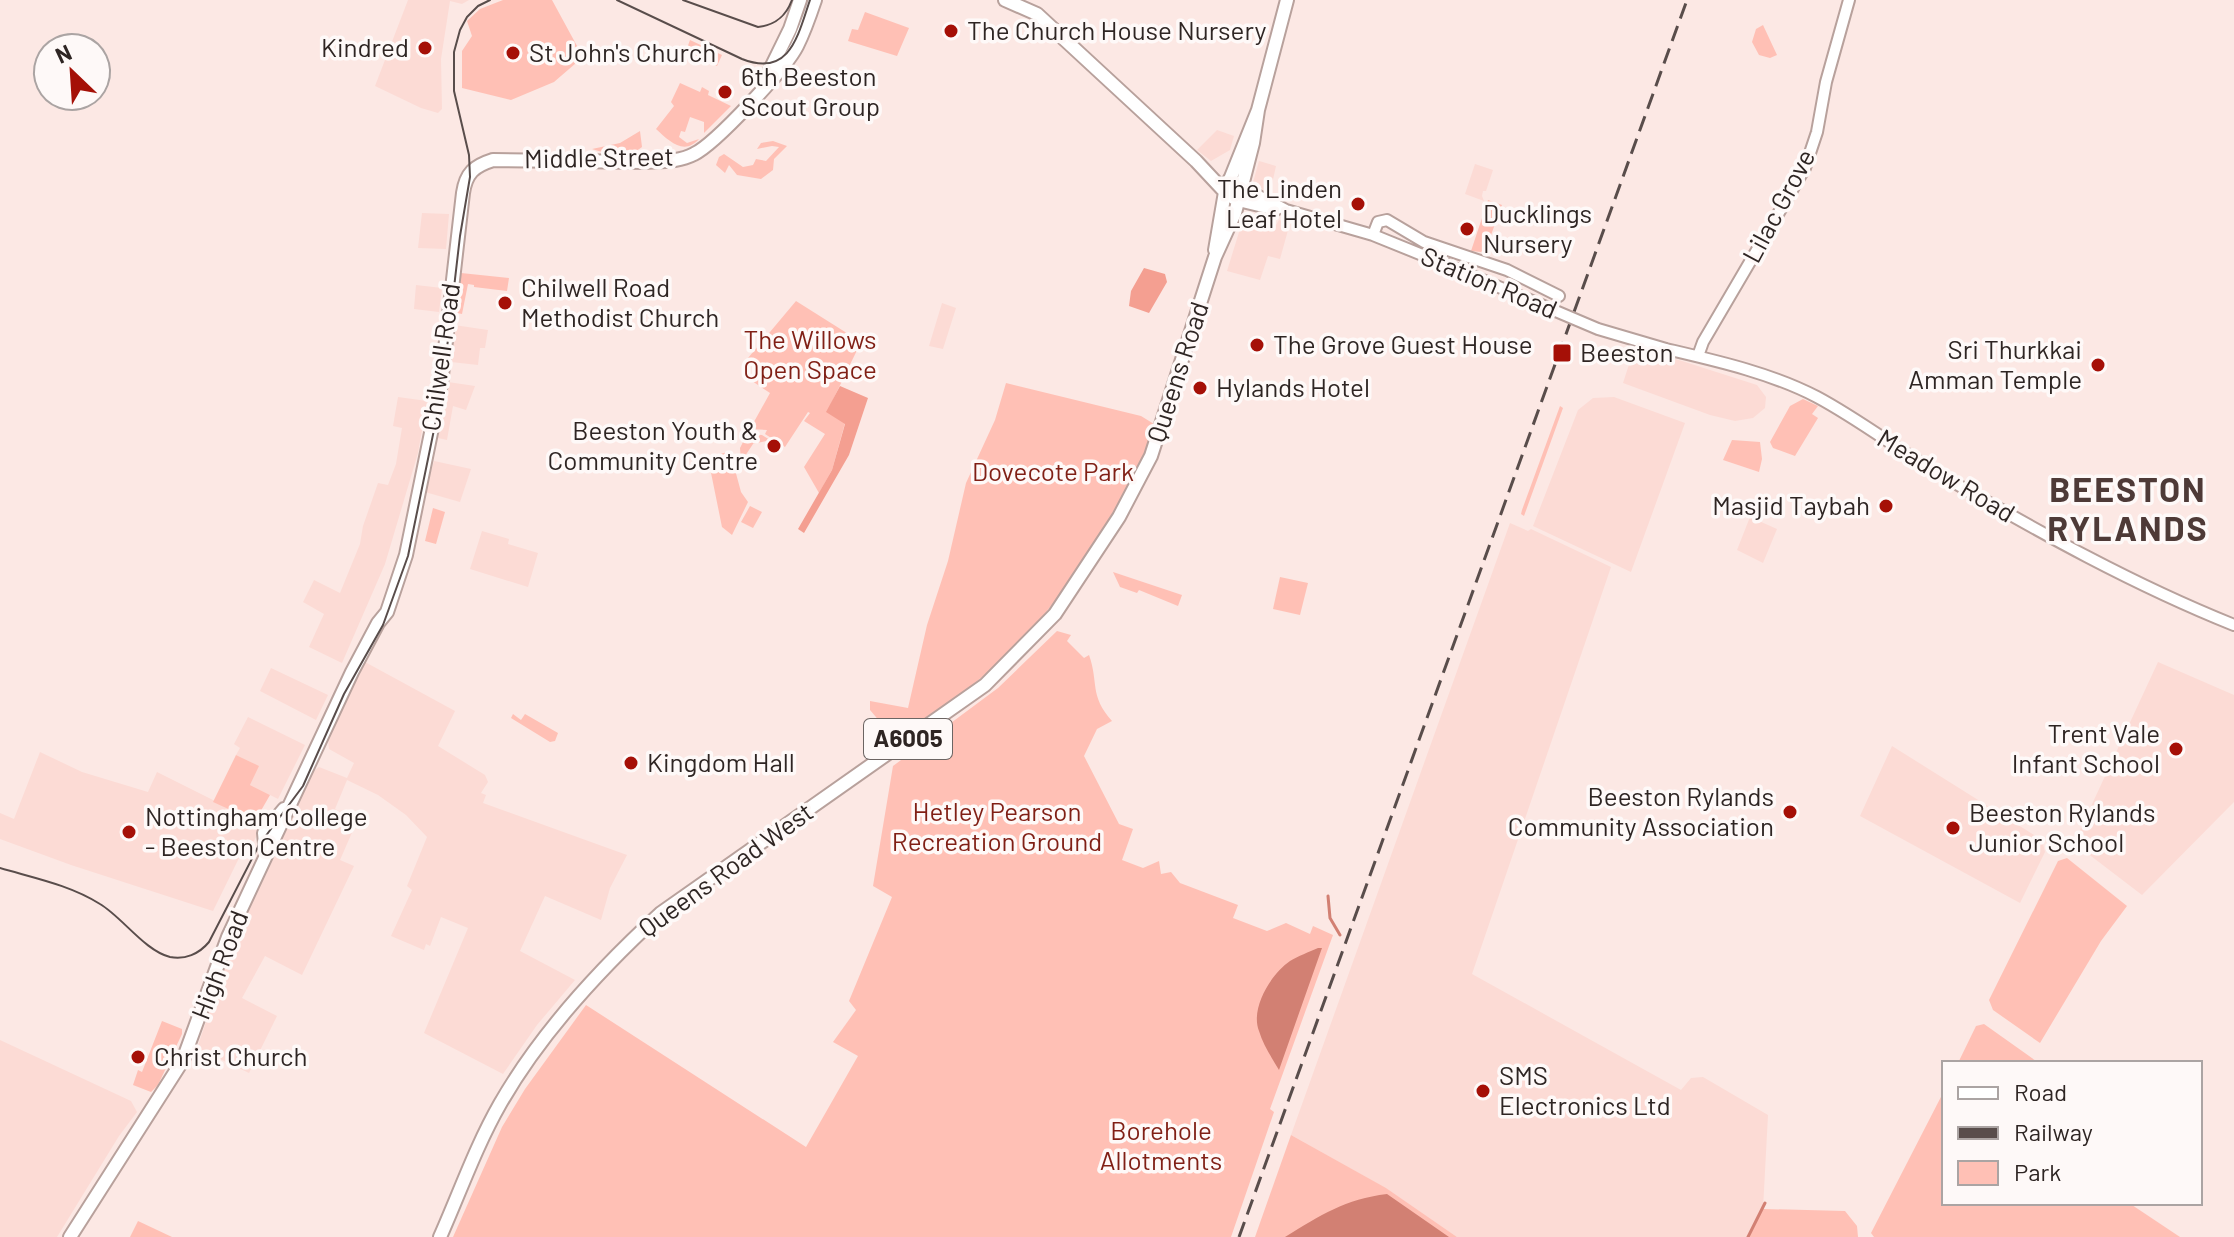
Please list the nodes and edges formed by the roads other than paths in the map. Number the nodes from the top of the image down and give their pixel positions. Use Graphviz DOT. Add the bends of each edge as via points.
graph roads {
  1 [pos="800,0"];
  2 [pos="815,0"];
  3 [pos="1005,0"];
  4 [pos="1287,0"];
  5 [pos="1849,0"];
  6 [pos="793,53"];
  7 [pos="770,71"];
  8 [pos="754,97"];
  9 [pos="1258,110"];
  10 [pos="471,171"];
  11 [pos="1226,186"];
  12 [pos="1240,194"];
  13 [pos="1373,235"];
  14 [pos="1215,257"];
  15 [pos="1559,296"];
  16 [pos="1698,356"];
  17 [pos="1087,568"];
  18 [pos="378,623"];
  19 [pos="2234,625"];
  20 [pos="70,1237"];
  21 [pos="440,1237"];
  1 -- 7 [label="main road, Middle Street"];
  2 -- 6 [label="main road, Middle Street"];
  3 -- 11 [label="main road, Station Road" via="1037,14"];
  4 -- 9 [label="main road, Queens Road / A6005"];
  5 -- 16 [label="street, Lilac Grove" via="1805,168"];
  6 -- 7 [label="main road"];
  6 -- 8 [label="main road, Middle Street"];
  7 -- 8 [label="main road, Middle Street"];
  8 -- 10 [label="main road, Middle Street" via="702,149 678,160 500,159"];
  9 -- 11 [label="main road, Queens Road / A6005"];
  9 -- 12 [label="main road, Queens Road / A6005"];
  10 -- 18 [label="main road, Chilwell Road" via="463,193 441,384 407,542"];
  11 -- 12 [label="main road, Station Road"];
  11 -- 14 [label="main road, Queens Road / A6005"];
  12 -- 13 [label="street, Station Road"];
  12 -- 14 [label="main road, Queens Road / A6005"];
  13 -- 15 [label="street, Station Road" via="1378,222 1387,220 1424,242 1507,270"];
  13 -- 16 [label="street, Station Road, bridge" via="1598,329"];
  14 -- 17 [label="main road, Queens Road / A6005" via="1151,456"];
  16 -- 19 [label="street, Meadow Road" via="1812,395 2030,525"];
  17 -- 21 [label="main road, Queens Road West / A6005" via="1055,614 985,685 671,905 625,946 585,988 510,1087"];
  18 -- 20 [label="main road, High Road" via="298,791 264,833 266,854 180,1065"];
}
